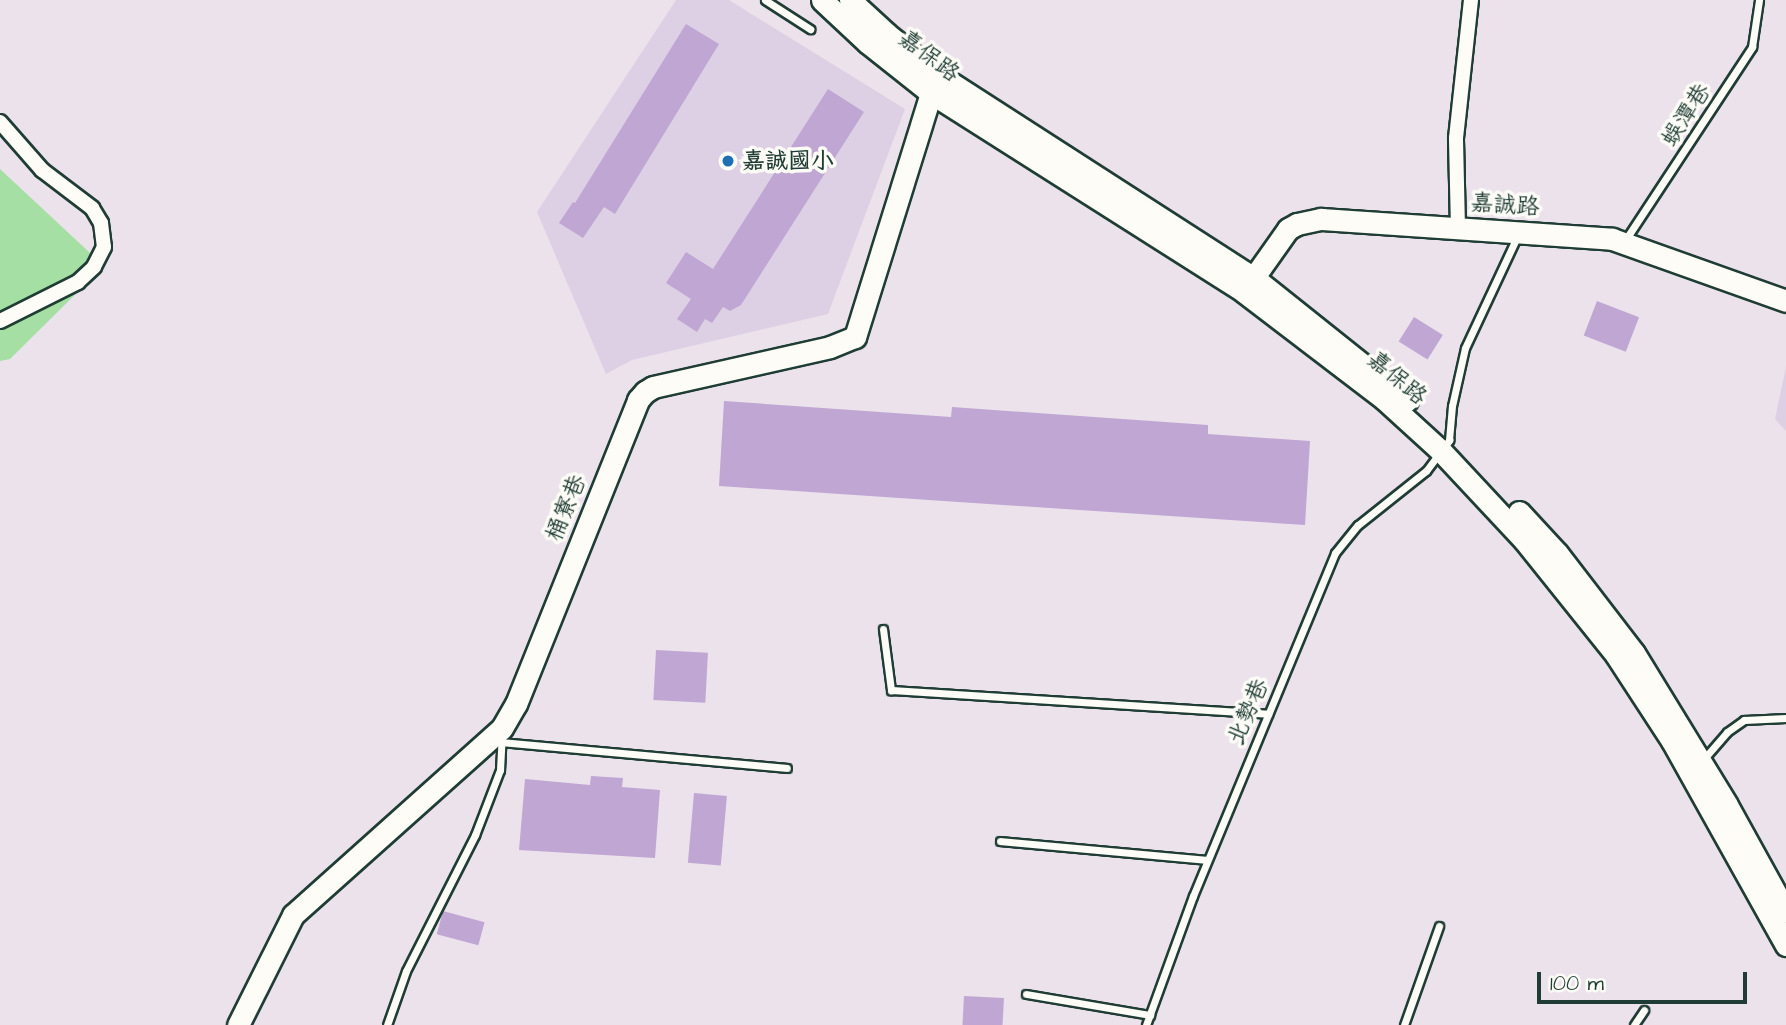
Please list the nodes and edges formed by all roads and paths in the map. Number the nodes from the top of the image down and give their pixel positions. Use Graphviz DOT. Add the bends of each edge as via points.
graph roads {
  1 [pos="765,0"];
  2 [pos="822,0"];
  3 [pos="850,0"];
  4 [pos="1471,0"];
  5 [pos="1759,0"];
  6 [pos="810,29"];
  7 [pos="934,83"];
  8 [pos="0,122"];
  9 [pos="1458,228"];
  10 [pos="1520,232"];
  11 [pos="1623,243"];
  12 [pos="1249,285"];
  13 [pos="1786,301"];
  14 [pos="0,321"];
  15 [pos="1444,445"];
  16 [pos="883,629"];
  17 [pos="1268,714"];
  18 [pos="1786,718"];
  19 [pos="501,735"];
  20 [pos="1701,762"];
  21 [pos="787,768"];
  22 [pos="1000,841"];
  23 [pos="1208,860"];
  24 [pos="1786,912"];
  25 [pos="1439,926"];
  26 [pos="1786,945"];
  27 [pos="1026,994"];
  28 [pos="1644,1010"];
  29 [pos="1150,1015"];
  30 [pos="238,1025"];
  31 [pos="387,1025"];
  32 [pos="1146,1025"];
  33 [pos="1404,1025"];
  34 [pos="1634,1025"];
  1 -- 6 [label="lane"];
  2 -- 7 [label="street, 嘉保路" via="867,43"];
  3 -- 7 [label="street, 嘉保路"];
  4 -- 9 [label="street" via="1456,138"];
  5 -- 11 [label="lane, 蜈潭巷" via="1752,47"];
  7 -- 12 [label="street, 嘉保路"];
  7 -- 19 [label="street, 桶寮巷" via="855,337 645,391"];
  8 -- 14 [label="street" via="42,170 92,208 102,223 104,247 78,282"];
  9 -- 10 [label="street, 嘉誠路"];
  9 -- 12 [label="street, 嘉誠路" via="1310,220 1288,229"];
  10 -- 11 [label="street, 嘉誠路"];
  10 -- 15 [label="lane" via="1465,348"];
  11 -- 13 [label="street, 嘉誠路"];
  12 -- 15 [label="street, 嘉保路" via="1375,373"];
  15 -- 17 [label="lane, 北勢巷" via="1426,471 1358,525 1335,553"];
  15 -- 20 [label="street, 嘉保路" via="1504,496 1597,602"];
  15 -- 26 [label="street, 嘉保路" via="1616,655 1672,741"];
  16 -- 17 [label="lane" via="891,690"];
  17 -- 23 [label="lane, 北勢巷"];
  18 -- 20 [label="lane" via="1745,720 1727,732"];
  19 -- 21 [label="lane"];
  19 -- 30 [label="street, 桶寮巷" via="293,915"];
  19 -- 31 [label="lane" via="500,770 475,835 406,971"];
  20 -- 24 [label="street, 嘉保路"];
  22 -- 23 [label="lane"];
  23 -- 29 [label="lane, 北勢巷"];
  25 -- 33 [label="lane"];
  27 -- 29 [label="lane"];
  28 -- 34 [label="lane"];
  29 -- 32 [label="lane, 北勢巷"];
}
